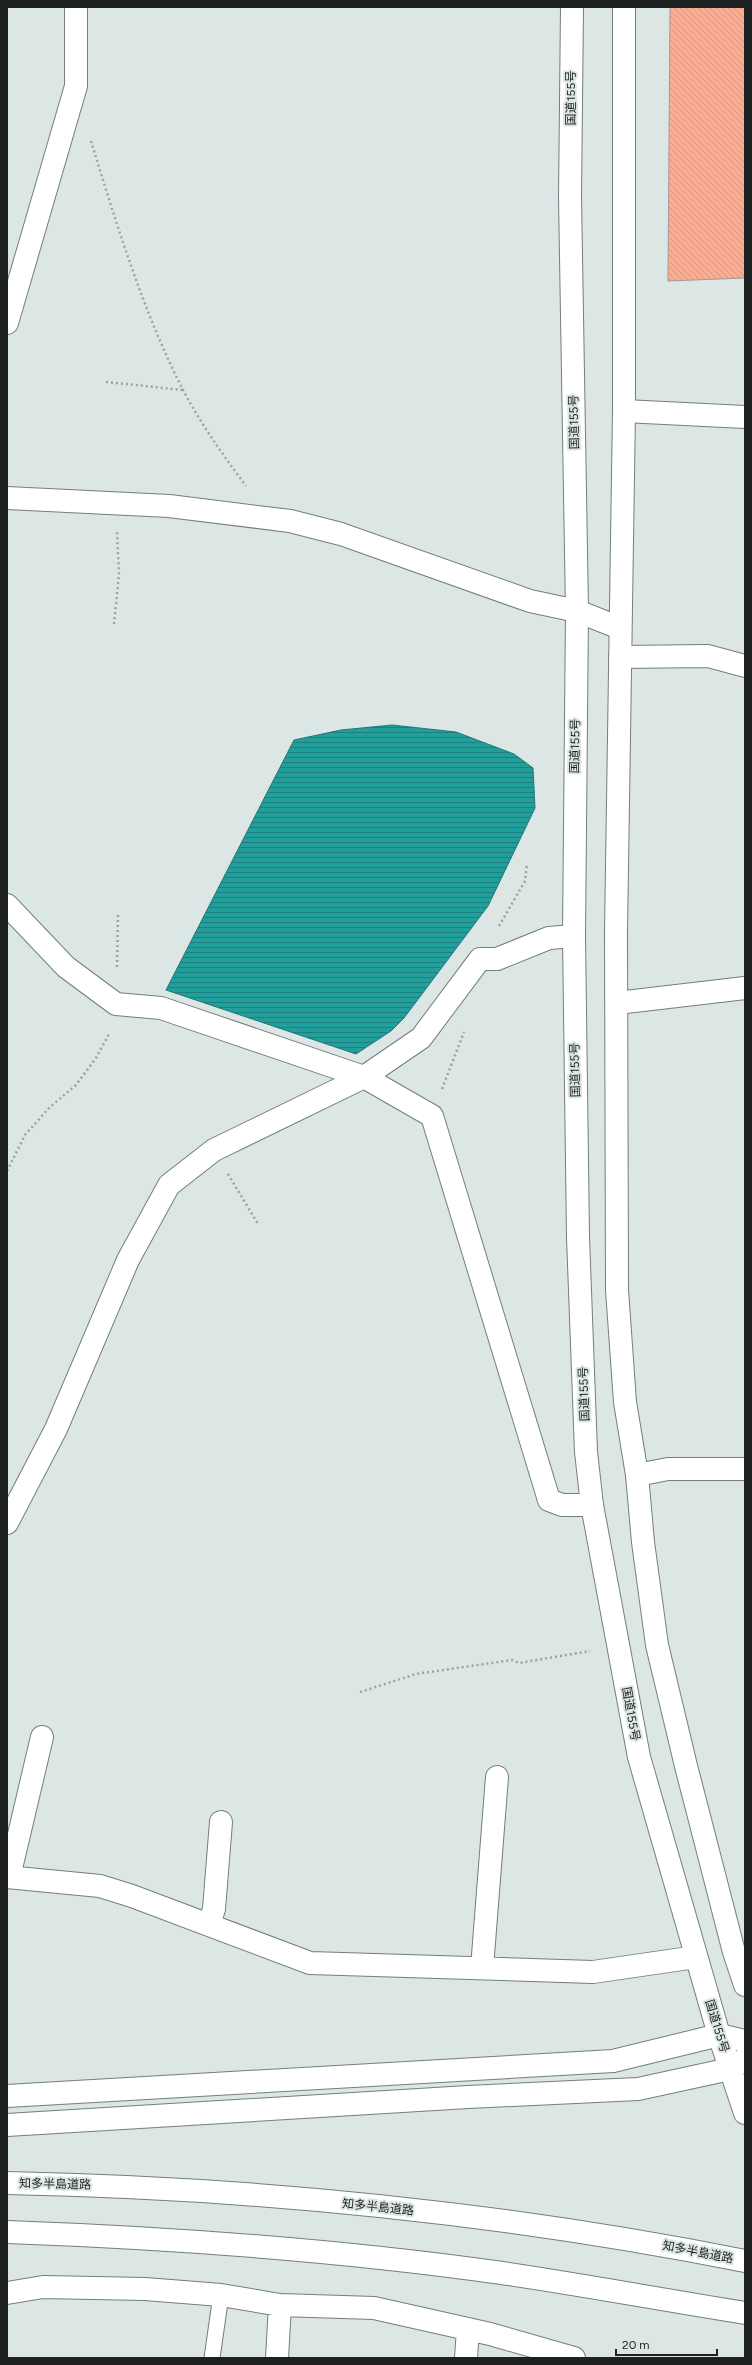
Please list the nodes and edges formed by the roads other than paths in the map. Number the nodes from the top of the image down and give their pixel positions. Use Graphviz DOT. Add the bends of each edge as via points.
graph roads {
  1 [pos="76,7"];
  2 [pos="572,7"];
  3 [pos="624,7"];
  4 [pos="7,323"];
  5 [pos="624,411"];
  6 [pos="745,417"];
  7 [pos="7,498"];
  8 [pos="577,611"];
  9 [pos="620,628"];
  10 [pos="620,658"];
  11 [pos="745,666"];
  12 [pos="7,905"];
  13 [pos="574,936"];
  14 [pos="745,988"];
  15 [pos="617,1003"];
  16 [pos="364,1077"];
  17 [pos="745,1470"];
  18 [pos="637,1474"];
  19 [pos="592,1504"];
  20 [pos="7,1523"];
  21 [pos="42,1736"];
  22 [pos="497,1777"];
  23 [pos="221,1822"];
  24 [pos="8,1877"];
  25 [pos="208,1925"];
  26 [pos="696,1957"];
  27 [pos="482,1968"];
  28 [pos="745,1985"];
  29 [pos="719,2034"];
  30 [pos="745,2040"];
  31 [pos="737,2064"];
  32 [pos="7,2096"];
  33 [pos="745,2113"];
  34 [pos="7,2125"];
  35 [pos="7,2183"];
  36 [pos="7,2232"];
  37 [pos="745,2261"];
  38 [pos="7,2293"];
  39 [pos="221,2295"];
  40 [pos="280,2305"];
  41 [pos="745,2313"];
  42 [pos="468,2330"];
  43 [pos="212,2358"];
  44 [pos="277,2358"];
  45 [pos="466,2358"];
  46 [pos="574,2358"];
  1 -- 4 [label="main road" via="76,86"];
  2 -- 8 [label="main road, 国道155号" via="570,197"];
  3 -- 5 [label="main road"];
  5 -- 6 [label="main road"];
  5 -- 9 [label="main road"];
  7 -- 8 [label="main road" via="169,506 290,521 341,534 530,601"];
  8 -- 9 [label="main road"];
  8 -- 13 [label="main road, 国道155号"];
  9 -- 10 [label="main road"];
  10 -- 11 [label="main road" via="708,656"];
  10 -- 15 [label="main road"];
  12 -- 16 [label="main road" via="66,967 116,1004 161,1008"];
  13 -- 16 [label="main road" via="549,938 497,959 480,959 421,1038"];
  13 -- 19 [label="main road, 国道155号" via="578,1237 586,1452"];
  14 -- 15 [label="main road"];
  15 -- 18 [label="main road" via="617,1290 625,1402"];
  16 -- 19 [label="main road" via="432,1116 549,1500 562,1505"];
  16 -- 20 [label="main road" via="214,1150 170,1185 128,1260 56,1429"];
  17 -- 18 [label="main road" via="668,1469"];
  18 -- 28 [label="main road" via="657,1645 734,1952"];
  19 -- 26 [label="main road, 国道155号" via="639,1757"];
  21 -- 24 [label="main road"];
  22 -- 27 [label="main road"];
  23 -- 25 [label="main road" via="214,1909"];
  24 -- 25 [label="main road" via="100,1886"];
  25 -- 27 [label="main road" via="310,1963"];
  26 -- 27 [label="main road" via="593,1972"];
  26 -- 29 [label="main road, 国道155号"];
  29 -- 30 [label="main road"];
  29 -- 31 [label="main road, 国道155号"];
  29 -- 32 [label="main road" via="613,2061"];
  31 -- 33 [label="main road, 国道155号"];
  31 -- 34 [label="main road" via="638,2089"];
  35 -- 37 [label="main road, 知多半島道路" via="96,2185 318,2200 506,2221 643,2241"];
  36 -- 41 [label="main road" via="101,2235 321,2252 501,2273"];
  38 -- 39 [label="main road" via="43,2287 145,2289"];
  39 -- 40 [label="main road"];
  39 -- 43 [label="lane"];
  40 -- 42 [label="main road" via="374,2308"];
  40 -- 44 [label="main road"];
  42 -- 45 [label="main road"];
  42 -- 46 [label="main road"];
}
